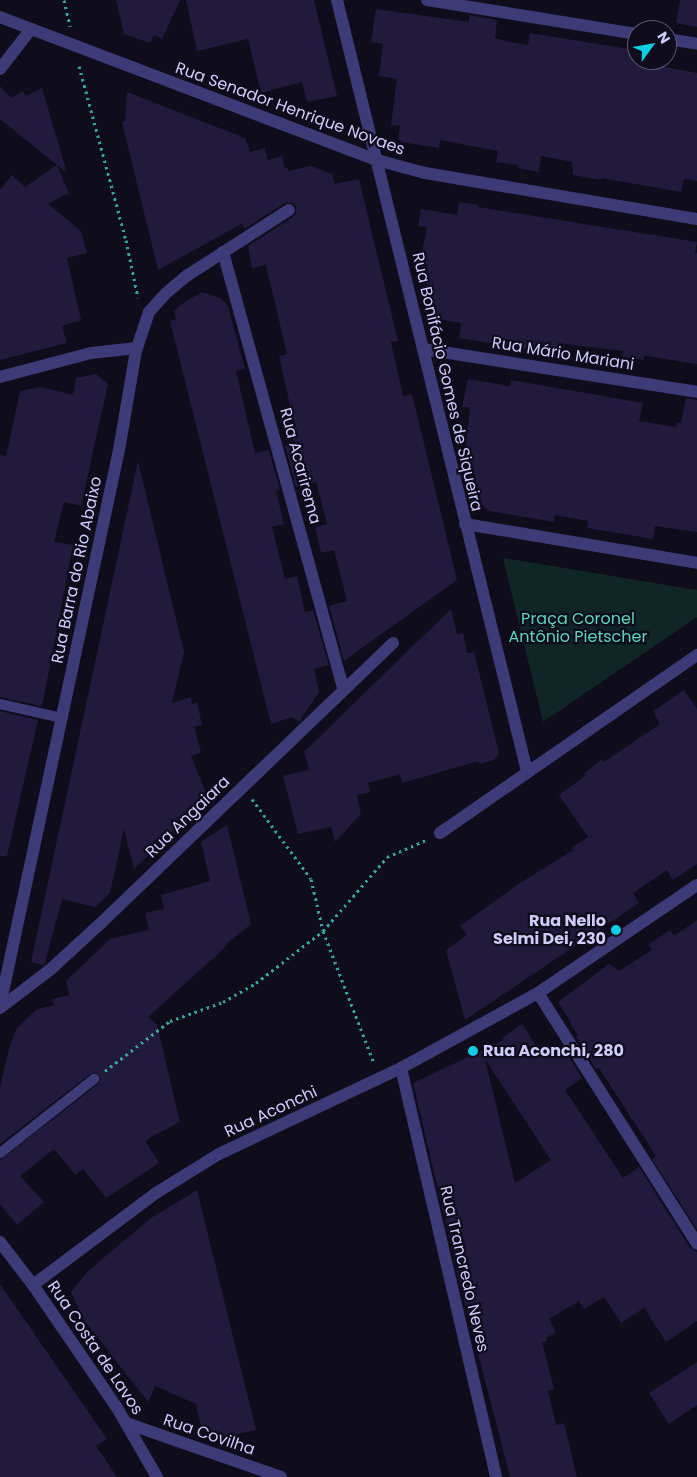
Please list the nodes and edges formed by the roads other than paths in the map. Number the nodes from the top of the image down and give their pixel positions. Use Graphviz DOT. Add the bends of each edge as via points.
graph roads {
  1 [pos="337,0"];
  2 [pos="427,0"];
  3 [pos="0,17"];
  4 [pos="31,29"];
  5 [pos="627,32"];
  6 [pos="677,41"];
  7 [pos="697,44"];
  8 [pos="0,68"];
  9 [pos="377,160"];
  10 [pos="289,210"];
  11 [pos="697,220"];
  12 [pos="223,252"];
  13 [pos="137,348"];
  14 [pos="423,349"];
  15 [pos="0,377"];
  16 [pos="697,392"];
  17 [pos="465,524"];
  18 [pos="697,563"];
  19 [pos="393,643"];
  20 [pos="697,654"];
  21 [pos="344,690"];
  22 [pos="0,704"];
  23 [pos="62,718"];
  24 [pos="526,771"];
  25 [pos="440,833"];
  26 [pos="696,888"];
  27 [pos="538,993"];
  28 [pos="0,1007"];
  29 [pos="401,1068"];
  30 [pos="94,1079"];
  31 [pos="0,1152"];
  32 [pos="0,1242"];
  33 [pos="697,1244"];
  34 [pos="33,1285"];
  35 [pos="126,1423"];
  36 [pos="157,1477"];
  37 [pos="281,1477"];
  38 [pos="496,1477"];
  1 -- 9 [label="street, Rua Bonifácio Gomes de Siqueira"];
  2 -- 5 [label="street"];
  3 -- 4 [label="street, Rua Senador Henrique Novaes"];
  4 -- 8 [label="street"];
  4 -- 9 [label="street, Rua Senador Henrique Novaes"];
  6 -- 7 [label="street"];
  9 -- 11 [label="street, Rua Senador Henrique Novaes" via="425,173"];
  9 -- 14 [label="street, Rua Bonifácio Gomes de Siqueira"];
  10 -- 12 [label="street, Rua Barra do Rio Abaixo"];
  12 -- 13 [label="street, Rua Barra do Rio Abaixo" via="165,294 150,312"];
  12 -- 21 [label="street, Rua Acarirema"];
  13 -- 15 [label="street" via="91,353"];
  13 -- 23 [label="street, Rua Barra do Rio Abaixo" via="119,450"];
  14 -- 16 [label="street, Rua Mário Mariani"];
  14 -- 17 [label="street, Rua Bonifácio Gomes de Siqueira"];
  17 -- 18 [label="street"];
  17 -- 24 [label="street, Rua Bonifácio Gomes de Siqueira"];
  19 -- 21 [label="street, Rua Angaiara"];
  20 -- 24 [label="street"];
  21 -- 28 [label="street, Rua Angaiara" via="51,970"];
  22 -- 23 [label="lane"];
  23 -- 28 [label="street, Rua Barra do Rio Abaixo"];
  24 -- 25 [label="street"];
  26 -- 27 [label="street, Rua Aconchi"];
  27 -- 29 [label="street, Rua Aconchi"];
  27 -- 33 [label="street"];
  29 -- 34 [label="street, Rua Aconchi" via="219,1154 156,1193"];
  29 -- 38 [label="street, Rua Trancredo Neves"];
  30 -- 31 [label="lane"];
  32 -- 34 [label="street, Rua Costa de Lavos"];
  34 -- 35 [label="street, Rua Costa de Lavos"];
  35 -- 36 [label="street, Rua Costa de Lavos"];
  35 -- 37 [label="street, Rua Covilha"];
}
